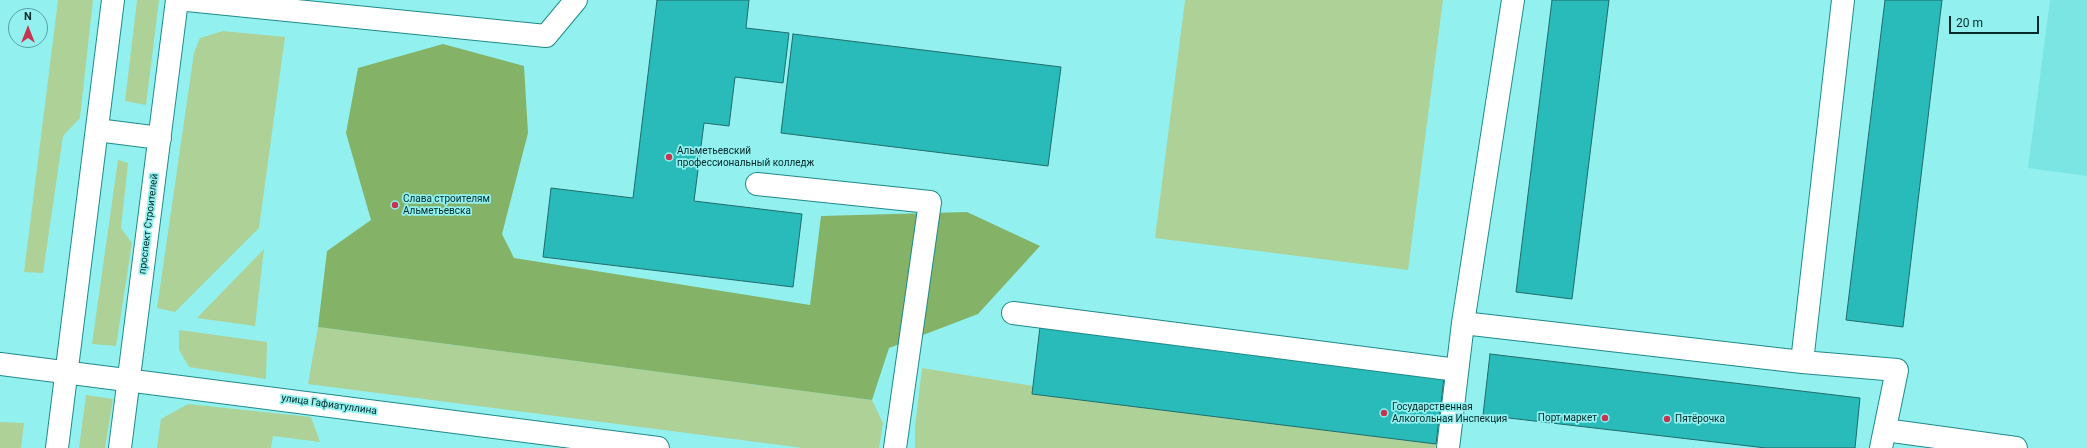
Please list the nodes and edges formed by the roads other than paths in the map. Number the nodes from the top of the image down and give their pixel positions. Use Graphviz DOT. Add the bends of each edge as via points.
graph roads {
  1 [pos="113,0"];
  2 [pos="177,0"];
  3 [pos="187,0"];
  4 [pos="576,0"];
  5 [pos="1513,0"];
  6 [pos="1843,0"];
  7 [pos="97,130"];
  8 [pos="160,138"];
  9 [pos="757,184"];
  10 [pos="1013,313"];
  11 [pos="1463,323"];
  12 [pos="1802,362"];
  13 [pos="0,364"];
  14 [pos="1457,370"];
  15 [pos="66,372"];
  16 [pos="129,380"];
  17 [pos="1883,439"];
  18 [pos="57,448"];
  19 [pos="120,448"];
  20 [pos="658,448"];
  21 [pos="895,448"];
  22 [pos="1448,448"];
  23 [pos="2016,448"];
  1 -- 7 [label="street"];
  2 -- 8 [label="street, проспект Строителей"];
  3 -- 4 [label="street" via="546,36"];
  5 -- 11 [label="street"];
  6 -- 12 [label="street"];
  7 -- 8 [label="street"];
  7 -- 15 [label="street"];
  8 -- 16 [label="street, проспект Строителей"];
  9 -- 21 [label="street" via="930,202"];
  10 -- 14 [label="street"];
  11 -- 12 [label="street"];
  11 -- 14 [label="street"];
  12 -- 17 [label="street" via="1897,370"];
  13 -- 15 [label="street, улица Гафиатуллина"];
  14 -- 22 [label="street"];
  15 -- 16 [label="street, улица Гафиатуллина"];
  15 -- 18 [label="street"];
  16 -- 19 [label="street, проспект Строителей"];
  16 -- 20 [label="street, улица Гафиатуллина"];
  17 -- 23 [label="street"];
}
